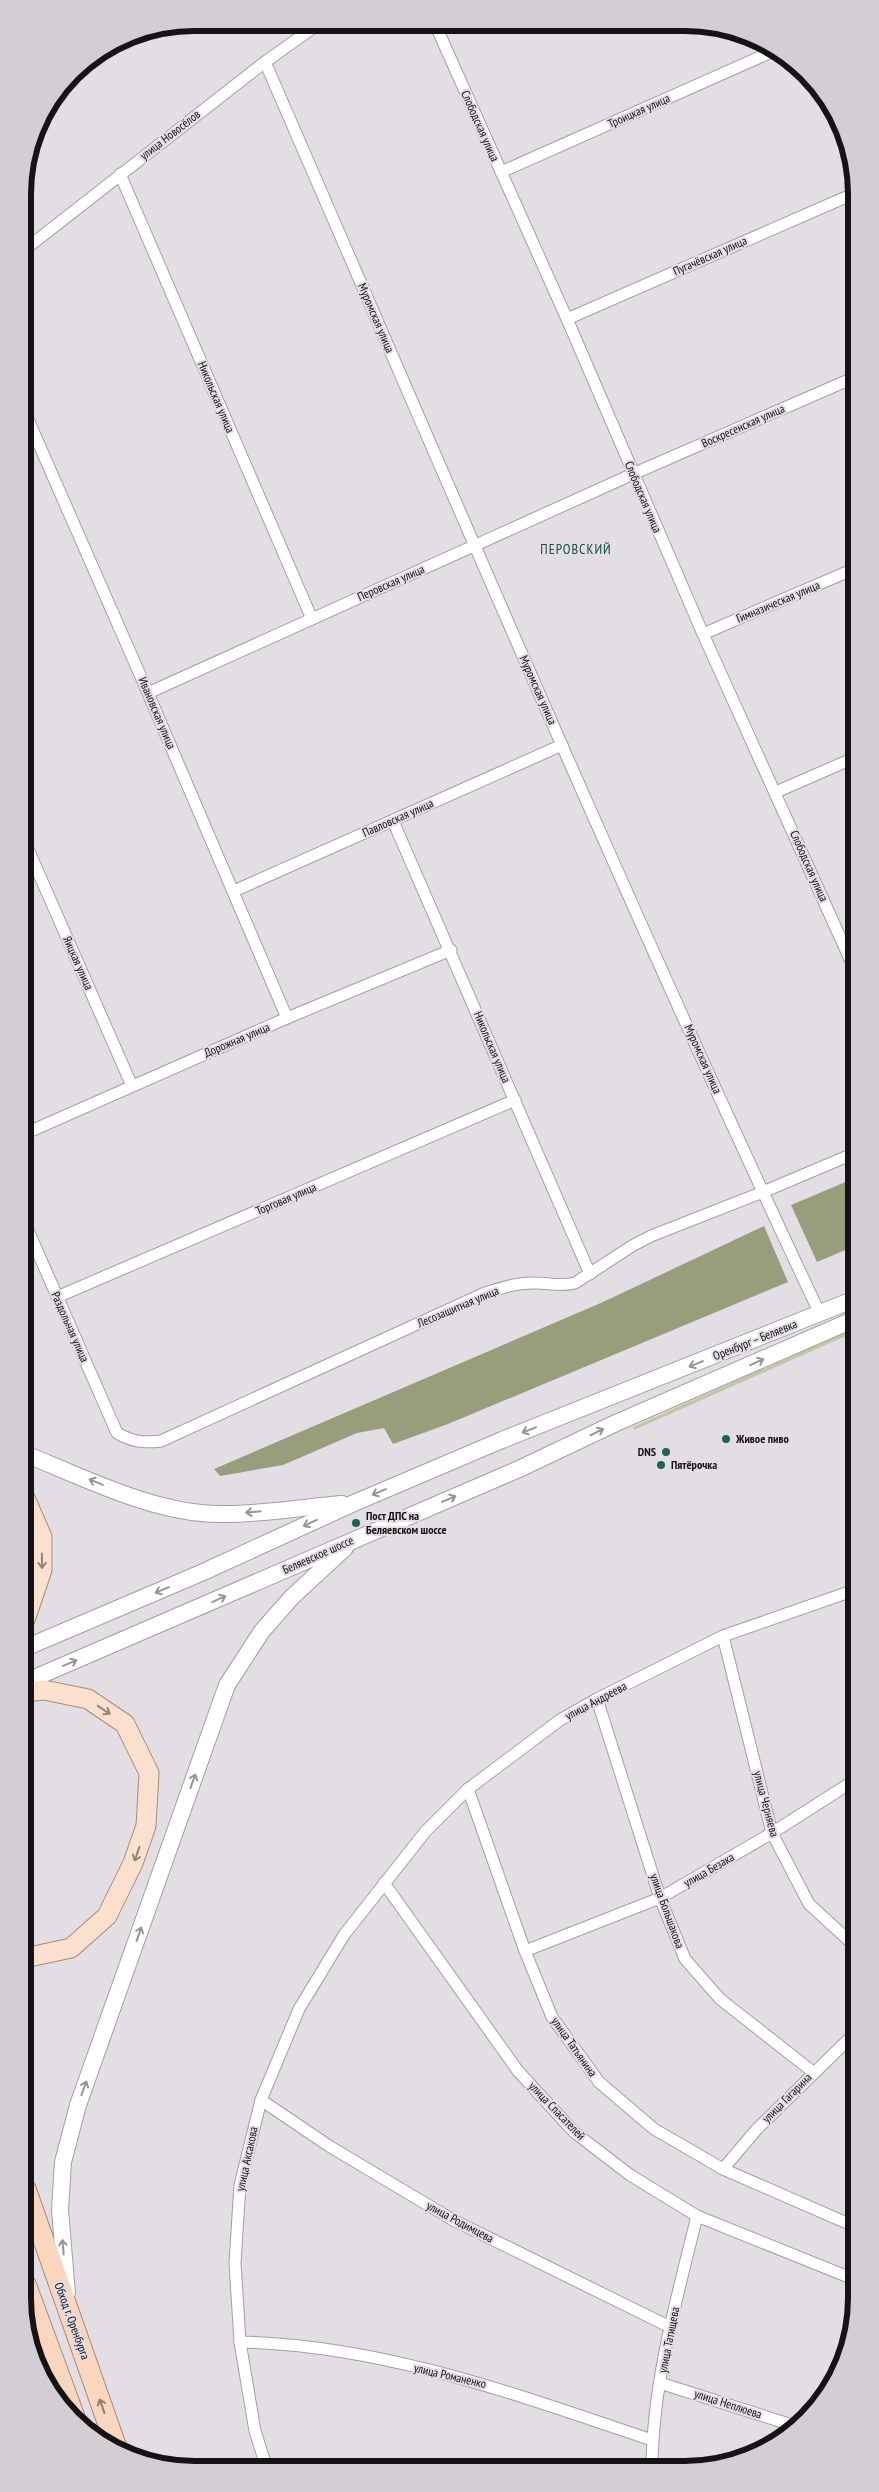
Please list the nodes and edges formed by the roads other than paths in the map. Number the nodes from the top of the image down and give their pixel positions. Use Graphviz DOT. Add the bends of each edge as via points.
graph roads {
  1 [pos="309,31"];
  2 [pos="438,31"];
  3 [pos="767,54"];
  4 [pos="264,62"];
  5 [pos="501,172"];
  6 [pos="120,174"];
  7 [pos="848,196"];
  8 [pos="32,243"];
  9 [pos="568,319"];
  10 [pos="848,381"];
  11 [pos="32,428"];
  12 [pos="633,474"];
  13 [pos="475,546"];
  14 [pos="848,572"];
  15 [pos="312,619"];
  16 [pos="703,634"];
  17 [pos="148,693"];
  18 [pos="562,745"];
  19 [pos="848,761"];
  20 [pos="776,792"];
  21 [pos="393,821"];
  22 [pos="32,857"];
  23 [pos="234,891"];
  24 [pos="848,947"];
  25 [pos="451,950"];
  26 [pos="287,1018"];
  27 [pos="132,1086"];
  28 [pos="515,1100"];
  29 [pos="32,1131"];
  30 [pos="848,1156"];
  31 [pos="763,1192"];
  32 [pos="32,1239"];
  33 [pos="590,1274"];
  34 [pos="57,1298"];
  35 [pos="847,1302"];
  36 [pos="820,1314"];
  37 [pos="847,1322"];
  38 [pos="664,1402"];
  39 [pos="117,1433"];
  40 [pos="31,1457"];
  41 [pos="354,1503"];
  42 [pos="31,1513"];
  43 [pos="356,1538"];
  44 [pos="847,1593"];
  45 [pos="31,1601"];
  46 [pos="723,1636"];
  47 [pos="31,1645"];
  48 [pos="31,1679"];
  49 [pos="31,1691"];
  50 [pos="597,1699"];
  51 [pos="847,1785"];
  52 [pos="468,1788"];
  53 [pos="772,1833"];
  54 [pos="384,1882"];
  55 [pos="660,1898"];
  56 [pos="847,1939"];
  57 [pos="526,1951"];
  58 [pos="31,1957"];
  59 [pos="847,2040"];
  60 [pos="813,2072"];
  61 [pos="261,2100"];
  62 [pos="723,2169"];
  63 [pos="31,2204"];
  64 [pos="698,2216"];
  65 [pos="847,2224"];
  66 [pos="847,2276"];
  67 [pos="31,2299"];
  68 [pos="69,2313"];
  69 [pos="670,2327"];
  70 [pos="240,2342"];
  71 [pos="660,2383"];
  72 [pos="68,2400"];
  73 [pos="788,2424"];
  74 [pos="113,2439"];
  75 [pos="652,2440"];
  76 [pos="264,2461"];
  77 [pos="652,2461"];
  1 -- 4 [label="street, улица Новосёлов"];
  2 -- 5 [label="street, Слободская улица"];
  3 -- 5 [label="street, Троицкая улица"];
  4 -- 6 [label="street, улица Новосёлов"];
  4 -- 13 [label="street, Муромская улица"];
  5 -- 9 [label="street, Слободская улица"];
  6 -- 8 [label="street, улица Новосёлов"];
  6 -- 15 [label="street, Никольская улица"];
  7 -- 9 [label="street, Пугачёвская улица"];
  9 -- 12 [label="street, Слободская улица"];
  10 -- 12 [label="street, Воскресенская улица"];
  11 -- 17 [label="street, Ивановская улица"];
  12 -- 13 [label="street, Перовская улица"];
  12 -- 16 [label="street, Слободская улица"];
  13 -- 15 [label="street, Перовская улица"];
  13 -- 18 [label="street, Муромская улица"];
  14 -- 16 [label="street, Гимназическая улица"];
  15 -- 17 [label="street, Перовская улица"];
  16 -- 20 [label="street, Слободская улица"];
  17 -- 23 [label="street, Ивановская улица"];
  18 -- 21 [label="street, Павловская улица"];
  18 -- 31 [label="street, Муромская улица"];
  19 -- 20 [label="street"];
  20 -- 24 [label="street, Слободская улица"];
  21 -- 23 [label="street, Павловская улица"];
  21 -- 25 [label="street, Никольская улица"];
  22 -- 27 [label="street, Яицкая улица"];
  23 -- 26 [label="street, Ивановская улица"];
  25 -- 26 [label="street, Дорожная улица"];
  25 -- 28 [label="street, Никольская улица"];
  26 -- 27 [label="street, Дорожная улица"];
  27 -- 29 [label="street, Дорожная улица"];
  28 -- 33 [label="street, Никольская улица"];
  28 -- 34 [label="street, Торговая улица"];
  30 -- 31 [label="street, Лесозащитная улица"];
  31 -- 33 [label="street, Лесозащитная улица" via="650,1236"];
  31 -- 36 [label="street, Муромская улица"];
  32 -- 34 [label="street, Раздольная улица"];
  33 -- 39 [label="street, Лесозащитная улица" via="566,1286 514,1284 485,1293 161,1440 143,1443"];
  34 -- 39 [label="street, Раздольная улица"];
  35 -- 36 [label="main road, Оренбург – Беляевка"];
  36 -- 41 [label="main road, Оренбург – Беляевка, one-way" via="502,1440"];
  38 -- 37 [label="main road, Оренбург – Беляевка, one-way"];
  43 -- 38 [label="main road, Беляевское шоссе, one-way" via="519,1470"];
  41 -- 40 [label="main road, one-way" via="220,1514 176,1509 116,1491"];
  41 -- 47 [label="main road, one-way"];
  42 -- 45 [label="main road, one-way" via="42,1537 42,1570"];
  48 -- 43 [label="main road, Беляевское шоссе, one-way"];
  68 -- 43 [label="main road, one-way" via="60,2210 63,2162 78,2105 227,1684 262,1631 292,1597"];
  44 -- 46 [label="street, улица Андреева"];
  46 -- 50 [label="street, улица Андреева"];
  46 -- 53 [label="street, улица Черняева"];
  49 -- 58 [label="main road, one-way" via="44,1690 88,1699 125,1724 149,1773 146,1826 133,1863 107,1916 71,1948"];
  50 -- 52 [label="street, улица Андреева" via="525,1744"];
  50 -- 55 [label="street, улица Большакова"];
  51 -- 53 [label="street, улица Безака"];
  52 -- 54 [label="street, улица Андреева" via="425,1832"];
  52 -- 57 [label="street, улица Татьянина"];
  53 -- 55 [label="street, улица Безака"];
  53 -- 56 [label="street, улица Черняева" via="809,1904"];
  54 -- 61 [label="street, улица Аксакова" via="344,1935 299,2009"];
  54 -- 64 [label="street, улица Спасателей" via="518,2071 574,2132 630,2175"];
  55 -- 57 [label="street, улица Безака"];
  55 -- 60 [label="street, улица Большакова" via="685,1959 720,1999"];
  57 -- 62 [label="street, улица Татьянина" via="552,2017 599,2082 654,2129"];
  59 -- 60 [label="street, улица Гагарина"];
  60 -- 62 [label="street, улица Гагарина" via="757,2128"];
  61 -- 69 [label="street, улица Родимцева" via="329,2146 453,2220"];
  61 -- 70 [label="street, улица Аксакова" via="240,2185 235,2263"];
  62 -- 65 [label="street, улица Татьянина"];
  63 -- 68 [label="highway, Обход г. Оренбурга"];
  64 -- 66 [label="street, улица Спасателей"];
  64 -- 69 [label="street, улица Татищева"];
  67 -- 72 [label="highway"];
  74 -- 68 [label="highway, Обход г. Оренбурга, one-way"];
  69 -- 71 [label="street, улица Татищева"];
  70 -- 75 [label="street, улица Романенко" via="288,2344 361,2355 442,2373 492,2386"];
  70 -- 76 [label="street, улица Аксакова" via="255,2431"];
  71 -- 73 [label="street, улица Неплюева"];
  71 -- 75 [label="street, улица Татищева"];
  75 -- 77 [label="street, улица Татищева"];
}
